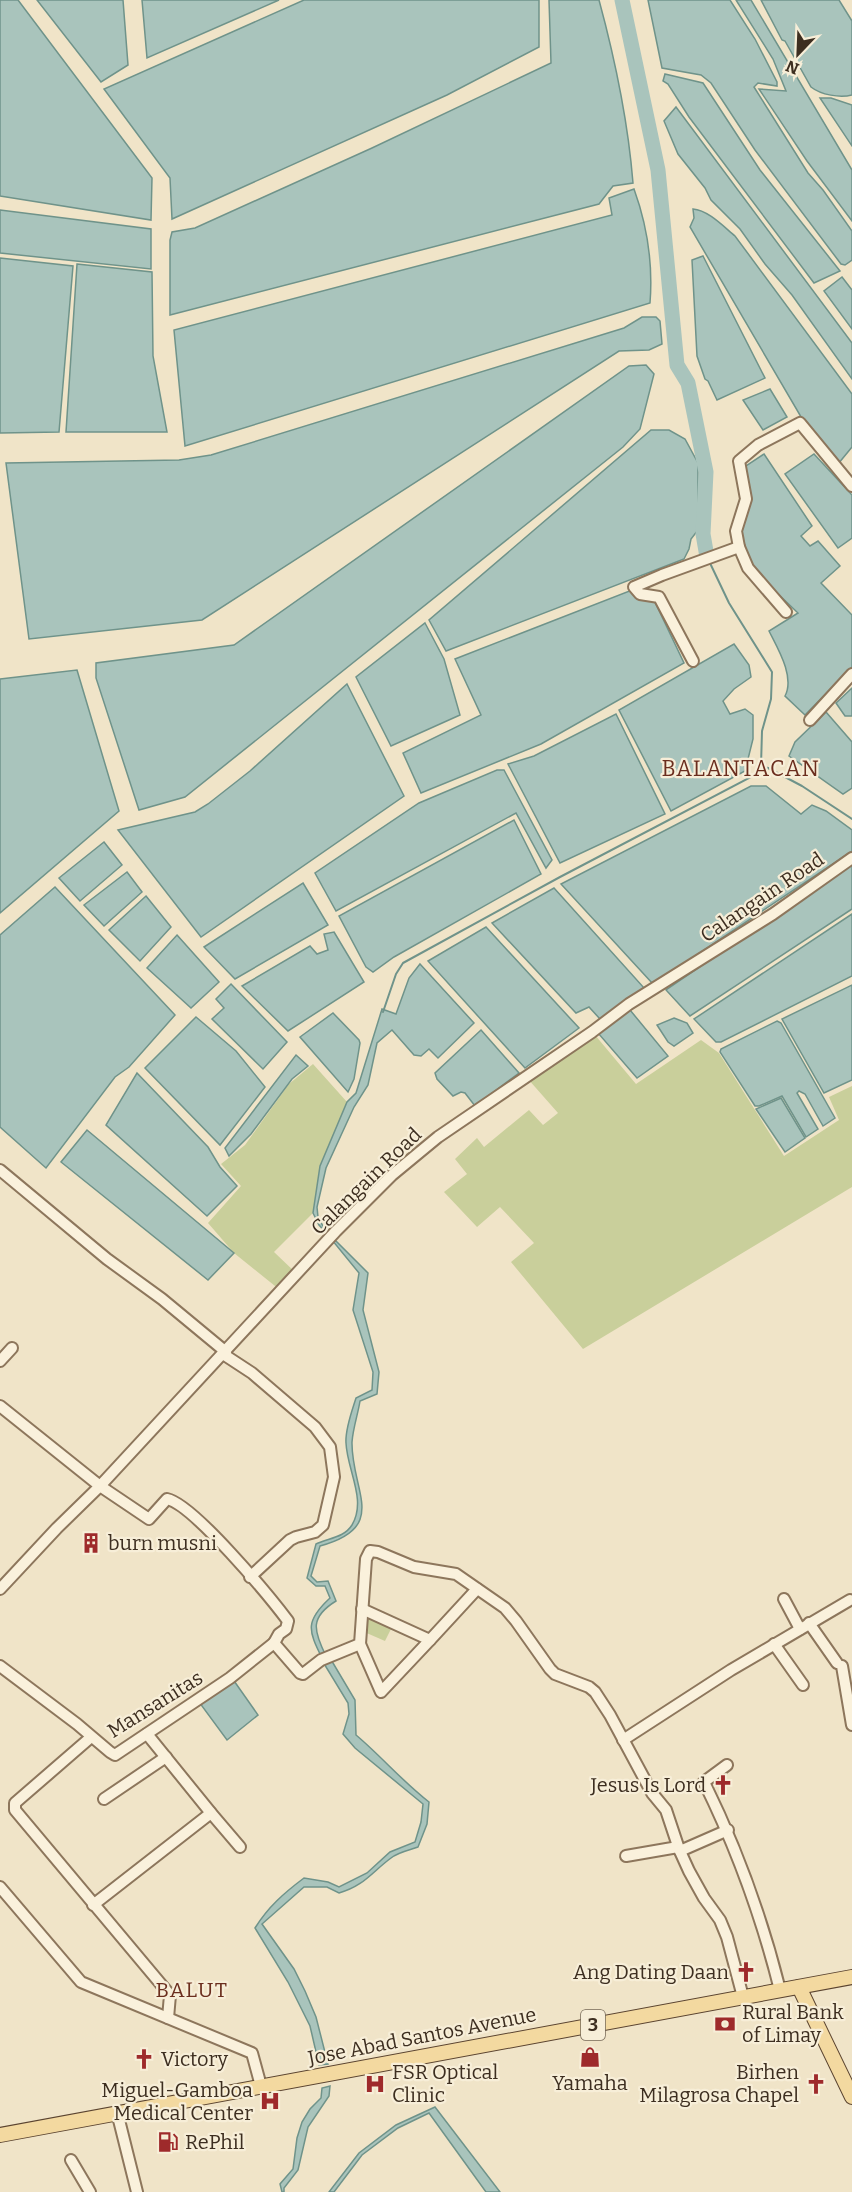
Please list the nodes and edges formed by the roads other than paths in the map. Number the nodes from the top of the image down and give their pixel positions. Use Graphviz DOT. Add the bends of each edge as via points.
graph roads {
  1 [pos="852,486"];
  2 [pos="739,548"];
  3 [pos="786,612"];
  4 [pos="693,661"];
  5 [pos="852,674"];
  6 [pos="810,720"];
  7 [pos="852,858"];
  8 [pos="0,1170"];
  9 [pos="225,1353"];
  10 [pos="0,1406"];
  11 [pos="100,1486"];
  12 [pos="250,1577"];
  13 [pos="0,1589"];
  14 [pos="477,1589"];
  15 [pos="784,1599"];
  16 [pos="850,1600"];
  17 [pos="362,1609"];
  18 [pos="805,1626"];
  19 [pos="430,1640"];
  20 [pos="274,1643"];
  21 [pos="360,1644"];
  22 [pos="774,1644"];
  23 [pos="0,1666"];
  24 [pos="803,1685"];
  25 [pos="852,1725"];
  26 [pos="147,1734"];
  27 [pos="90,1738"];
  28 [pos="623,1740"];
  29 [pos="166,1757"];
  30 [pos="727,1765"];
  31 [pos="104,1799"];
  32 [pos="211,1813"];
  33 [pos="728,1830"];
  34 [pos="240,1847"];
  35 [pos="679,1849"];
  36 [pos="626,1856"];
  37 [pos="0,1887"];
  38 [pos="93,1905"];
  39 [pos="852,1977"];
  40 [pos="799,1987"];
  41 [pos="780,1990"];
  42 [pos="743,1997"];
  43 [pos="168,2018"];
  44 [pos="261,2086"];
  45 [pos="852,2097"];
  46 [pos="117,2112"];
  47 [pos="0,2135"];
  48 [pos="71,2160"];
  49 [pos="90,2192"];
  50 [pos="137,2192"];
  1 -- 2 [label="street" via="800,423 758,445 739,461 746,499 736,531"];
  2 -- 3 [label="street" via="748,568"];
  2 -- 4 [label="street" via="634,587 640,594 659,597"];
  5 -- 6 [label="street"];
  7 -- 9 [label="street, Calangain Road" via="773,914 629,1004 438,1137 392,1175"];
  8 -- 9 [label="street"];
  9 -- 11 [label="street, Calangain Road"];
  9 -- 12 [label="street" via="315,1427 332,1452 334,1477 323,1525 315,1532 290,1540"];
  10 -- 11 [label="street"];
  11 -- 12 [label="street" via="149,1519 167,1499 173,1500 220,1541"];
  11 -- 13 [label="street, Calangain Road"];
  12 -- 20 [label="street" via="288,1621"];
  14 -- 17 [label="street" via="456,1574 414,1567 370,1551"];
  14 -- 19 [label="street"];
  14 -- 28 [label="street" via="505,1608 555,1674 595,1692"];
  15 -- 18 [label="street"];
  16 -- 18 [label="street"];
  17 -- 19 [label="street"];
  17 -- 21 [label="street"];
  18 -- 22 [label="street"];
  18 -- 25 [label="street" via="840,1665"];
  19 -- 21 [label="street" via="381,1692"];
  20 -- 21 [label="street" via="303,1674 326,1658"];
  20 -- 26 [label="street, Mansanitas"];
  22 -- 24 [label="street"];
  22 -- 28 [label="street"];
  23 -- 27 [label="street, Mansanitas"];
  26 -- 27 [label="street, Mansanitas" via="115,1755"];
  26 -- 29 [label="street"];
  27 -- 38 [label="street" via="15,1803 15,1810"];
  28 -- 35 [label="street" via="652,1793 666,1810"];
  29 -- 31 [label="street"];
  29 -- 32 [label="street"];
  30 -- 33 [label="street" via="704,1782"];
  32 -- 34 [label="street"];
  32 -- 38 [label="street"];
  33 -- 35 [label="street"];
  33 -- 41 [label="street" via="762,1923"];
  35 -- 36 [label="street"];
  35 -- 42 [label="street" via="720,1920"];
  37 -- 43 [label="street" via="81,1982"];
  38 -- 43 [label="street" via="170,1995"];
  39 -- 40 [label="main road, Jose Abad Santos Avenue / 3"];
  40 -- 41 [label="main road, Jose Abad Santos Avenue / 3"];
  40 -- 45 [label="main road"];
  41 -- 42 [label="main road, Jose Abad Santos Avenue / 3"];
  42 -- 44 [label="main road, Jose Abad Santos Avenue / 3"];
  43 -- 44 [label="street" via="252,2053"];
  44 -- 46 [label="main road, Jose Abad Santos Avenue / 3"];
  46 -- 47 [label="main road, Jose Abad Santos Avenue / 3"];
  46 -- 50 [label="street"];
  48 -- 49 [label="street"];
}
